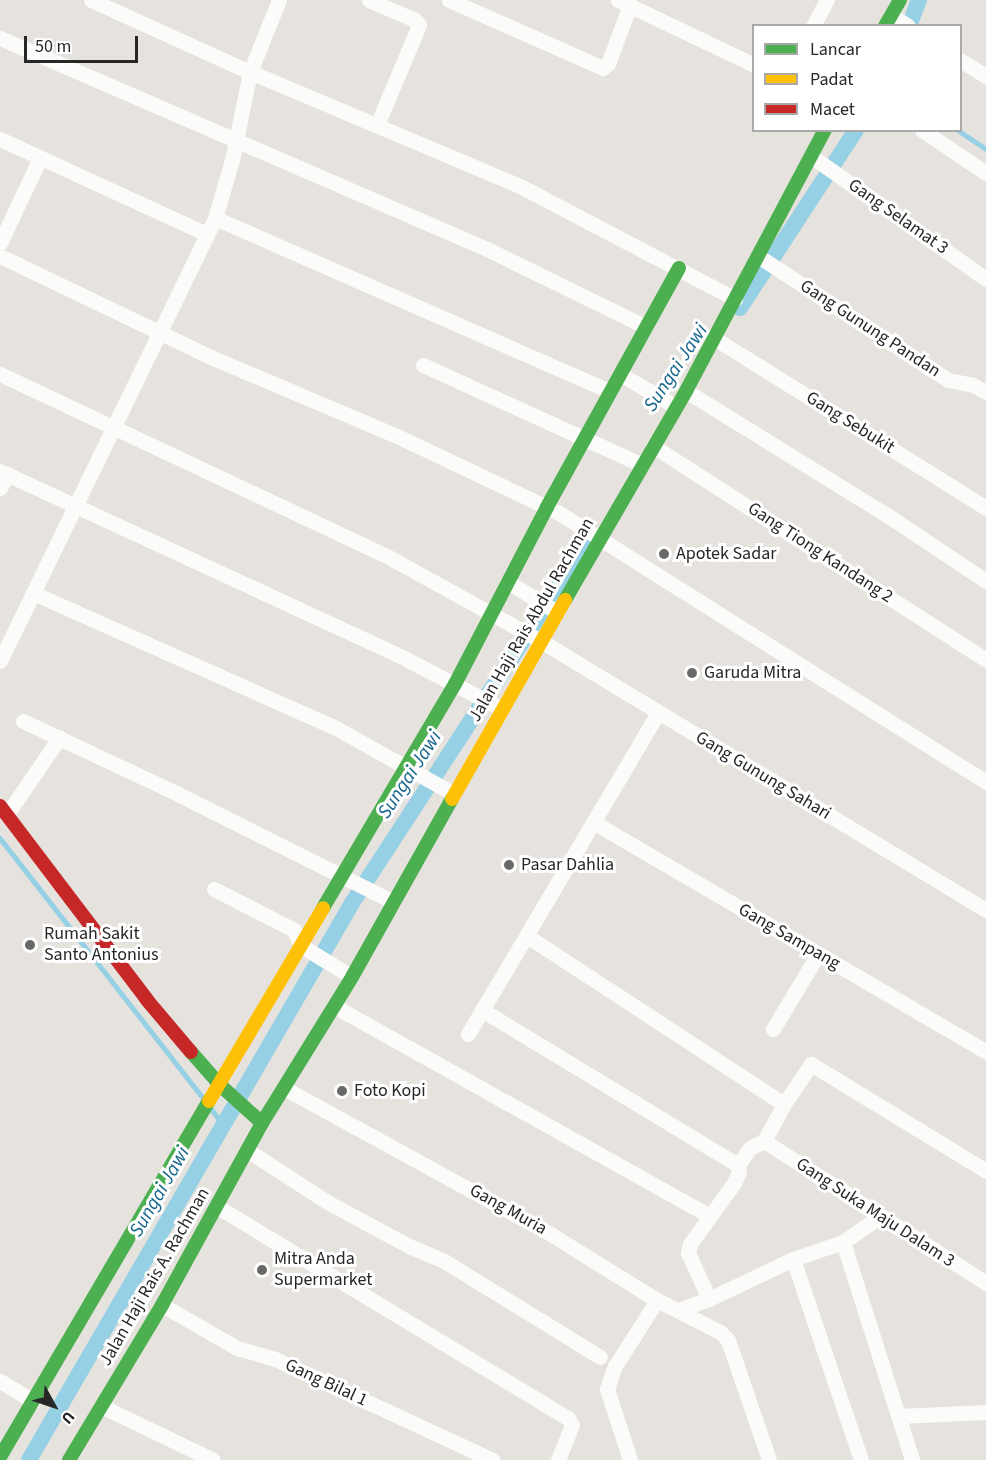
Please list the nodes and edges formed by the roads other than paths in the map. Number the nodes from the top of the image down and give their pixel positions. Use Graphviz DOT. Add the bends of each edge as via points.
graph roads {
  1 [pos="91,0"];
  2 [pos="279,0"];
  3 [pos="369,0"];
  4 [pos="449,0"];
  5 [pos="827,0"];
  6 [pos="900,0"];
  7 [pos="624,3"];
  8 [pos="889,18"];
  9 [pos="818,24"];
  10 [pos="903,24"];
  11 [pos="0,38"];
  12 [pos="962,61"];
  13 [pos="752,65"];
  14 [pos="250,72"];
  15 [pos="986,76"];
  16 [pos="377,125"];
  17 [pos="824,132"];
  18 [pos="925,132"];
  19 [pos="0,139"];
  20 [pos="237,140"];
  21 [pos="811,156"];
  22 [pos="40,158"];
  23 [pos="986,173"];
  24 [pos="215,218"];
  25 [pos="207,234"];
  26 [pos="0,243"];
  27 [pos="0,256"];
  28 [pos="758,256"];
  29 [pos="683,270"];
  30 [pos="986,279"];
  31 [pos="729,296"];
  32 [pos="646,327"];
  33 [pos="160,331"];
  34 [pos="714,338"];
  35 [pos="423,365"];
  36 [pos="0,374"];
  37 [pos="625,377"];
  38 [pos="610,391"];
  39 [pos="686,391"];
  40 [pos="986,392"];
  41 [pos="670,403"];
  42 [pos="114,428"];
  43 [pos="589,440"];
  44 [pos="653,446"];
  45 [pos="642,465"];
  46 [pos="2,478"];
  47 [pos="75,505"];
  48 [pos="986,508"];
  49 [pos="553,510"];
  50 [pos="593,533"];
  51 [pos="986,580"];
  52 [pos="512,585"];
  53 [pos="33,593"];
  54 [pos="557,612"];
  55 [pos="495,615"];
  56 [pos="536,638"];
  57 [pos="986,660"];
  58 [pos="0,661"];
  59 [pos="458,686"];
  60 [pos="495,705"];
  61 [pos="658,713"];
  62 [pos="23,721"];
  63 [pos="60,737"];
  64 [pos="410,769"];
  65 [pos="986,782"];
  66 [pos="448,790"];
  67 [pos="3,810"];
  68 [pos="593,822"];
  69 [pos="346,877"];
  70 [pos="214,890"];
  71 [pos="394,902"];
  72 [pos="986,910"];
  73 [pos="527,936"];
  74 [pos="304,947"];
  75 [pos="818,954"];
  76 [pos="352,977"];
  77 [pos="334,1006"];
  78 [pos="482,1010"];
  79 [pos="773,1029"];
  80 [pos="468,1034"];
  81 [pos="986,1052"];
  82 [pos="222,1087"];
  83 [pos="284,1088"];
  84 [pos="784,1104"];
  85 [pos="262,1123"];
  86 [pos="764,1142"];
  87 [pos="247,1150"];
  88 [pos="738,1165"];
  89 [pos="986,1171"];
  90 [pos="216,1206"];
  91 [pos="710,1216"];
  92 [pos="879,1217"];
  93 [pos="843,1242"];
  94 [pos="793,1259"];
  95 [pos="986,1283"];
  96 [pos="709,1299"];
  97 [pos="657,1300"];
  98 [pos="162,1305"];
  99 [pos="678,1310"];
  100 [pos="600,1357"];
  101 [pos="0,1381"];
  102 [pos="33,1401"];
  103 [pos="101,1406"];
  104 [pos="986,1412"];
  105 [pos="898,1416"];
  106 [pos="0,1457"];
  107 [pos="69,1460"];
  108 [pos="213,1460"];
  109 [pos="493,1460"];
  110 [pos="558,1460"];
  111 [pos="630,1460"];
  112 [pos="769,1460"];
  113 [pos="861,1460"];
  114 [pos="912,1460"];
  1 -- 14 [label="street"];
  2 -- 14 [label="street"];
  3 -- 16 [label="street" via="419,25"];
  4 -- 7 [label="street" via="603,68 608,64"];
  5 -- 9 [label="street"];
  6 -- 8 [label="street"];
  7 -- 13 [label="street"];
  8 -- 10 [label="street"];
  11 -- 20 [label="street"];
  12 -- 15 [label="street"];
  14 -- 16 [label="street"];
  14 -- 20 [label="street"];
  16 -- 29 [label="street" via="520,186"];
  17 -- 21 [label="street, Jalan Haji Rais Abdul Rachman"];
  18 -- 23 [label="street"];
  19 -- 22 [label="street"];
  20 -- 24 [label="street"];
  20 -- 32 [label="street" via="487,249"];
  21 -- 28 [label="street, Jalan Haji Rais Abdul Rachman"];
  21 -- 30 [label="street, Gang Selamat 3"];
  22 -- 25 [label="street"];
  22 -- 26 [label="street"];
  24 -- 25 [label="street"];
  24 -- 38 [label="street"];
  25 -- 33 [label="street"];
  27 -- 33 [label="street"];
  28 -- 31 [label="street, Jalan Haji Rais Abdul Rachman"];
  28 -- 40 [label="street, Gang Gunung Pandan" via="948,380"];
  29 -- 31 [label="street"];
  29 -- 32 [label="street"];
  31 -- 34 [label="street, Jalan Haji Rais Abdul Rachman"];
  32 -- 37 [label="street"];
  33 -- 42 [label="street"];
  33 -- 49 [label="street" via="213,358 416,444"];
  34 -- 39 [label="street, Jalan Haji Rais Abdul Rachman"];
  34 -- 48 [label="street, Gang Sebukit"];
  35 -- 43 [label="street"];
  36 -- 42 [label="street, Gang Gunung Sahari"];
  37 -- 38 [label="street"];
  37 -- 41 [label="street"];
  38 -- 43 [label="street"];
  39 -- 41 [label="street, Jalan Haji Rais Abdul Rachman"];
  39 -- 51 [label="street" via="887,514"];
  41 -- 44 [label="street, Jalan Haji Rais Abdul Rachman"];
  42 -- 47 [label="street"];
  42 -- 55 [label="street, Gang Gunung Sahari" via="386,555"];
  43 -- 45 [label="street"];
  43 -- 49 [label="street"];
  44 -- 45 [label="street, Jalan Haji Rais Abdul Rachman"];
  44 -- 57 [label="street, Gang Tiong Kandang 2"];
  45 -- 50 [label="street, Jalan Haji Rais Abdul Rachman"];
  46 -- 47 [label="street"];
  47 -- 53 [label="street"];
  47 -- 59 [label="street"];
  49 -- 50 [label="street"];
  49 -- 52 [label="street"];
  50 -- 54 [label="street, Jalan Haji Rais Abdul Rachman"];
  50 -- 65 [label="street"];
  52 -- 54 [label="street"];
  52 -- 55 [label="street"];
  53 -- 58 [label="street"];
  53 -- 64 [label="street" via="336,728"];
  54 -- 56 [label="street, Jalan Haji Rais Abdul Rachman"];
  55 -- 56 [label="street, Gang Gunung Sahari"];
  55 -- 59 [label="street"];
  56 -- 60 [label="street, Jalan Haji Rais Abdul Rachman"];
  56 -- 61 [label="street, Gang Gunung Sahari"];
  59 -- 60 [label="street"];
  59 -- 64 [label="street"];
  60 -- 66 [label="street, Jalan Haji Rais Abdul Rachman"];
  61 -- 68 [label="street"];
  61 -- 72 [label="street, Gang Gunung Sahari"];
  62 -- 63 [label="street"];
  63 -- 67 [label="street"];
  63 -- 69 [label="street"];
  64 -- 66 [label="street"];
  64 -- 69 [label="street"];
  66 -- 71 [label="street, Jalan Haji Rais Abdul Rachman"];
  67 -- 82 [label="street" via="147,1000"];
  68 -- 73 [label="street"];
  68 -- 75 [label="street, Gang Sampang"];
  69 -- 71 [label="street"];
  69 -- 74 [label="street"];
  70 -- 74 [label="street" via="294,930"];
  71 -- 76 [label="street, Jalan Haji Rais Abdul Rachman"];
  73 -- 78 [label="street"];
  73 -- 84 [label="street"];
  74 -- 76 [label="street"];
  74 -- 82 [label="street"];
  75 -- 79 [label="street"];
  75 -- 81 [label="street, Gang Sampang"];
  76 -- 77 [label="street, Jalan Haji Rais Abdul Rachman"];
  77 -- 83 [label="street, Jalan Haji Rais Abdul Rachman"];
  77 -- 91 [label="street"];
  78 -- 80 [label="street"];
  78 -- 88 [label="street"];
  82 -- 85 [label="street"];
  82 -- 102 [label="street" via="203,1111"];
  83 -- 85 [label="street, Jalan Haji Rais Abdul Rachman"];
  83 -- 97 [label="street, Gang Muria" via="552,1234"];
  84 -- 86 [label="street"];
  84 -- 89 [label="street" via="807,1068 815,1065"];
  85 -- 87 [label="street, Jalan Haji Rais A. Rachman"];
  86 -- 88 [label="street" via="750,1148"];
  86 -- 92 [label="street, Gang Suka Maju Dalam 3"];
  87 -- 90 [label="street, Jalan Haji Rais A. Rachman"];
  87 -- 100 [label="street" via="329,1203 444,1261"];
  88 -- 91 [label="street" via="737,1177"];
  90 -- 98 [label="street, Jalan Haji Rais A. Rachman"];
  90 -- 110 [label="street" via="568,1418 572,1425"];
  91 -- 96 [label="street" via="687,1250"];
  92 -- 93 [label="street"];
  92 -- 95 [label="street, Gang Suka Maju Dalam 3"];
  93 -- 94 [label="street"];
  93 -- 105 [label="street"];
  94 -- 96 [label="street"];
  94 -- 113 [label="street"];
  96 -- 99 [label="street"];
  97 -- 99 [label="street, Gang Muria"];
  97 -- 111 [label="street" via="615,1366 607,1389"];
  98 -- 103 [label="street, Jalan Haji Rais A. Rachman"];
  98 -- 109 [label="street, Gang Bilal 1" via="237,1348 275,1359"];
  99 -- 112 [label="street, Gang Muria" via="728,1340"];
  101 -- 102 [label="street"];
  102 -- 106 [label="street"];
  103 -- 107 [label="street, Jalan Haji Rais A. Rachman"];
  103 -- 108 [label="street"];
  104 -- 105 [label="street"];
  105 -- 114 [label="street"];
}
